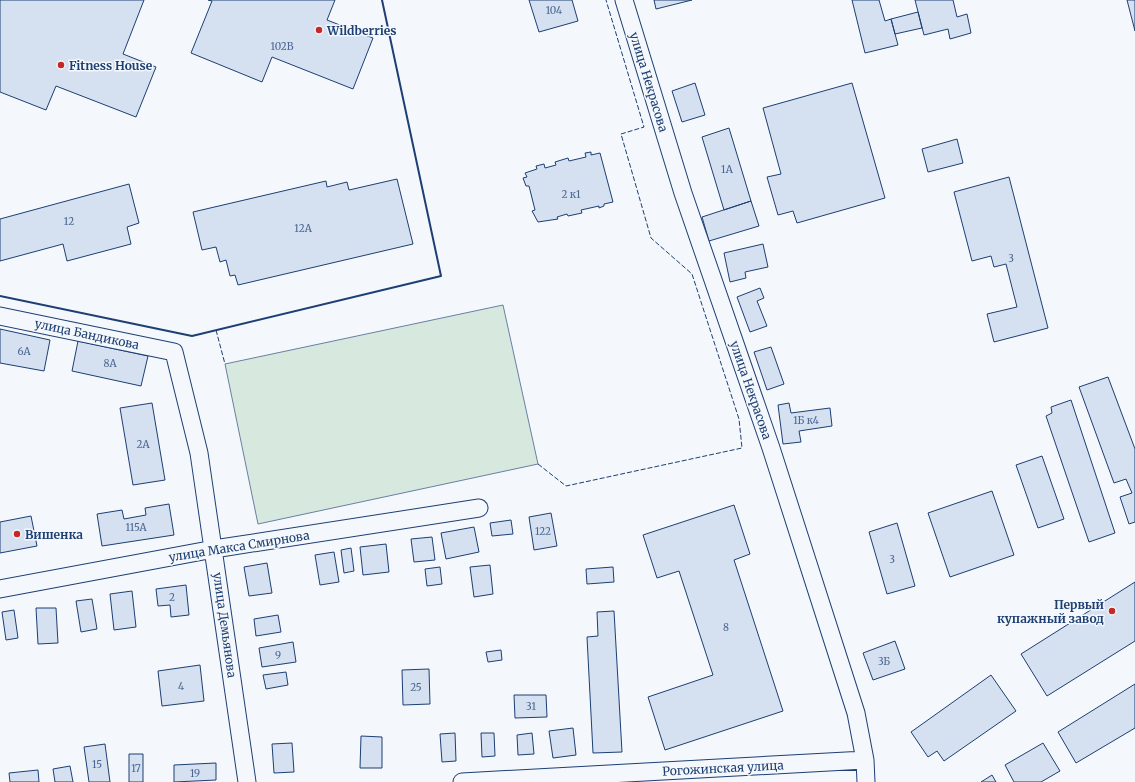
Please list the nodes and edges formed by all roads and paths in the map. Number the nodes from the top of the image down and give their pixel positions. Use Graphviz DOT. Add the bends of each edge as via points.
graph roads {
  1 [pos="624,0"];
  2 [pos="0,316"];
  3 [pos="174,352"];
  4 [pos="479,508"];
  5 [pos="214,549"];
  6 [pos="0,589"];
  7 [pos="865,760"];
  8 [pos="247,782"];
  9 [pos="462,782"];
  10 [pos="866,782"];
  1 -- 7 [label="street, улица Некрасова" via="683,193 771,448 856,713"];
  2 -- 3 [label="street, улица Бандикова"];
  3 -- 5 [label="street, улица Демьянова" via="199,453"];
  4 -- 5 [label="street, улица Макса Смирнова"];
  5 -- 6 [label="street, улица Макса Смирнова"];
  5 -- 8 [label="street, улица Демьянова"];
  7 -- 9 [label="street, Рогожинская улица"];
  7 -- 10 [label="street, улица Некрасова"];
}
